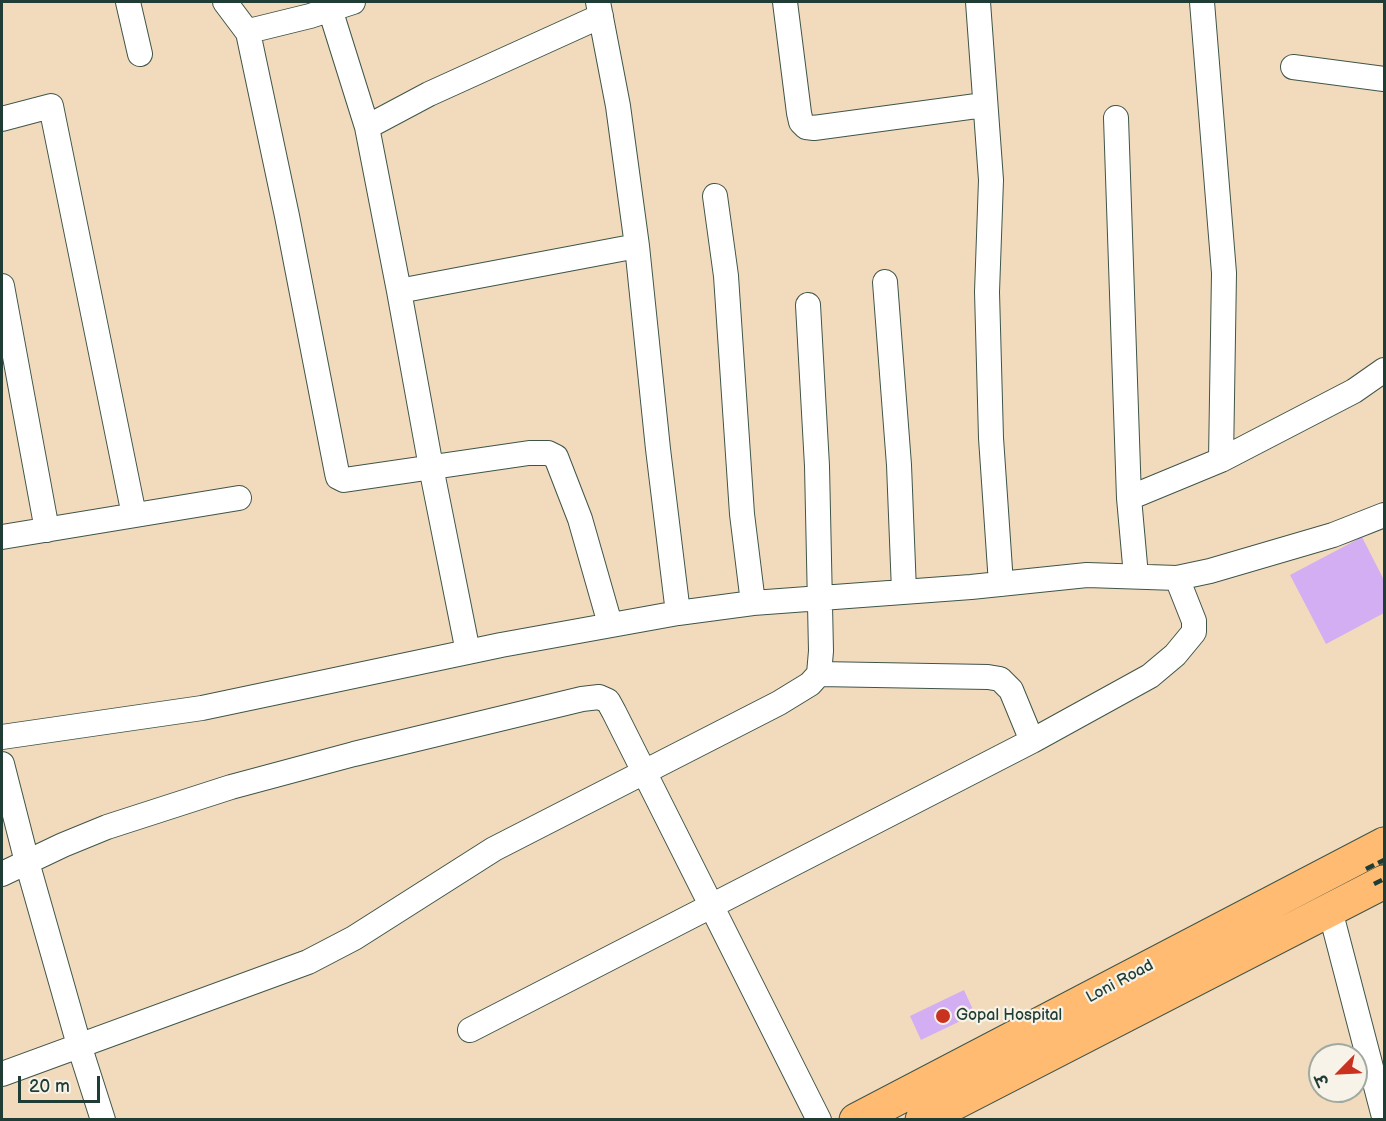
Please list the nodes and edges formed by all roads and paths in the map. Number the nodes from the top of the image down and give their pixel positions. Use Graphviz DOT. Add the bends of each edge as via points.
graph roads {
  1 [pos="128,2"];
  2 [pos="225,2"];
  3 [pos="353,2"];
  4 [pos="785,2"];
  5 [pos="978,2"];
  6 [pos="1202,2"];
  7 [pos="316,9"];
  8 [pos="600,9"];
  9 [pos="249,34"];
  10 [pos="140,54"];
  11 [pos="1293,67"];
  12 [pos="1384,79"];
  13 [pos="984,105"];
  14 [pos="1116,118"];
  15 [pos="2,119"];
  16 [pos="367,127"];
  17 [pos="715,196"];
  18 [pos="637,246"];
  19 [pos="885,282"];
  20 [pos="2,286"];
  21 [pos="399,291"];
  22 [pos="808,305"];
  23 [pos="1384,370"];
  24 [pos="1221,460"];
  25 [pos="430,467"];
  26 [pos="239,498"];
  27 [pos="1129,498"];
  28 [pos="134,515"];
  29 [pos="1384,515"];
  30 [pos="47,530"];
  31 [pos="2,537"];
  32 [pos="1136,576"];
  33 [pos="1176,578"];
  34 [pos="1000,584"];
  35 [pos="904,591"];
  36 [pos="820,599"];
  37 [pos="753,603"];
  38 [pos="678,613"];
  39 [pos="610,624"];
  40 [pos="468,652"];
  41 [pos="819,674"];
  42 [pos="2,737"];
  43 [pos="1032,741"];
  44 [pos="2,764"];
  45 [pos="643,772"];
  46 [pos="1384,844"];
  47 [pos="27,862"];
  48 [pos="2,874"];
  49 [pos="1384,882"];
  50 [pos="712,904"];
  51 [pos="1330,910"];
  52 [pos="470,1030"];
  53 [pos="79,1045"];
  54 [pos="2,1074"];
  55 [pos="1384,1117"];
  56 [pos="864,1118"];
  57 [pos="103,1119"];
  58 [pos="819,1119"];
  59 [pos="922,1119"];
  1 -- 10 [label="street"];
  2 -- 9 [label="street"];
  3 -- 7 [label="street"];
  4 -- 13 [label="street" via="799,113 806,127"];
  5 -- 13 [label="street"];
  6 -- 24 [label="street" via="1224,273"];
  7 -- 9 [label="street"];
  7 -- 16 [label="street"];
  8 -- 16 [label="street"];
  8 -- 18 [label="street"];
  9 -- 25 [label="street" via="338,477 344,480"];
  11 -- 12 [label="street"];
  13 -- 34 [label="street" via="991,180 987,292"];
  14 -- 27 [label="street"];
  15 -- 28 [label="street" via="51,106"];
  16 -- 21 [label="street"];
  17 -- 37 [label="street" via="727,287 742,514"];
  18 -- 21 [label="street"];
  18 -- 38 [label="street"];
  19 -- 35 [label="street"];
  20 -- 30 [label="street"];
  21 -- 25 [label="street"];
  22 -- 36 [label="street"];
  23 -- 24 [label="street" via="1354,391"];
  24 -- 27 [label="street"];
  25 -- 39 [label="street" via="529,453 556,457 580,519"];
  25 -- 40 [label="street"];
  26 -- 28 [label="street"];
  27 -- 32 [label="street"];
  28 -- 30 [label="street"];
  29 -- 33 [label="street" via="1333,535"];
  30 -- 31 [label="street"];
  32 -- 33 [label="street"];
  32 -- 34 [label="street" via="1086,575"];
  33 -- 43 [label="street" via="1194,621 1194,632 1175,656 1150,676"];
  34 -- 35 [label="street"];
  35 -- 36 [label="street"];
  36 -- 37 [label="street"];
  36 -- 41 [label="street"];
  37 -- 38 [label="street"];
  38 -- 39 [label="street"];
  39 -- 40 [label="street"];
  40 -- 42 [label="street" via="202,708"];
  41 -- 43 [label="street" via="1000,679 1011,690"];
  41 -- 45 [label="street" via="779,704"];
  43 -- 50 [label="street"];
  44 -- 47 [label="street"];
  45 -- 47 [label="street" via="608,701 598,697 582,699 231,787 107,827"];
  45 -- 50 [label="street"];
  45 -- 53 [label="street" via="494,849 354,938 308,962"];
  46 -- 56 [label="highway, Loni Road"];
  47 -- 48 [label="street"];
  47 -- 53 [label="street"];
  49 -- 51 [label="highway, Loni Road"];
  50 -- 52 [label="street"];
  50 -- 58 [label="street"];
  51 -- 55 [label="street"];
  51 -- 59 [label="highway, Loni Road"];
  53 -- 54 [label="street"];
  53 -- 57 [label="street"];
}
